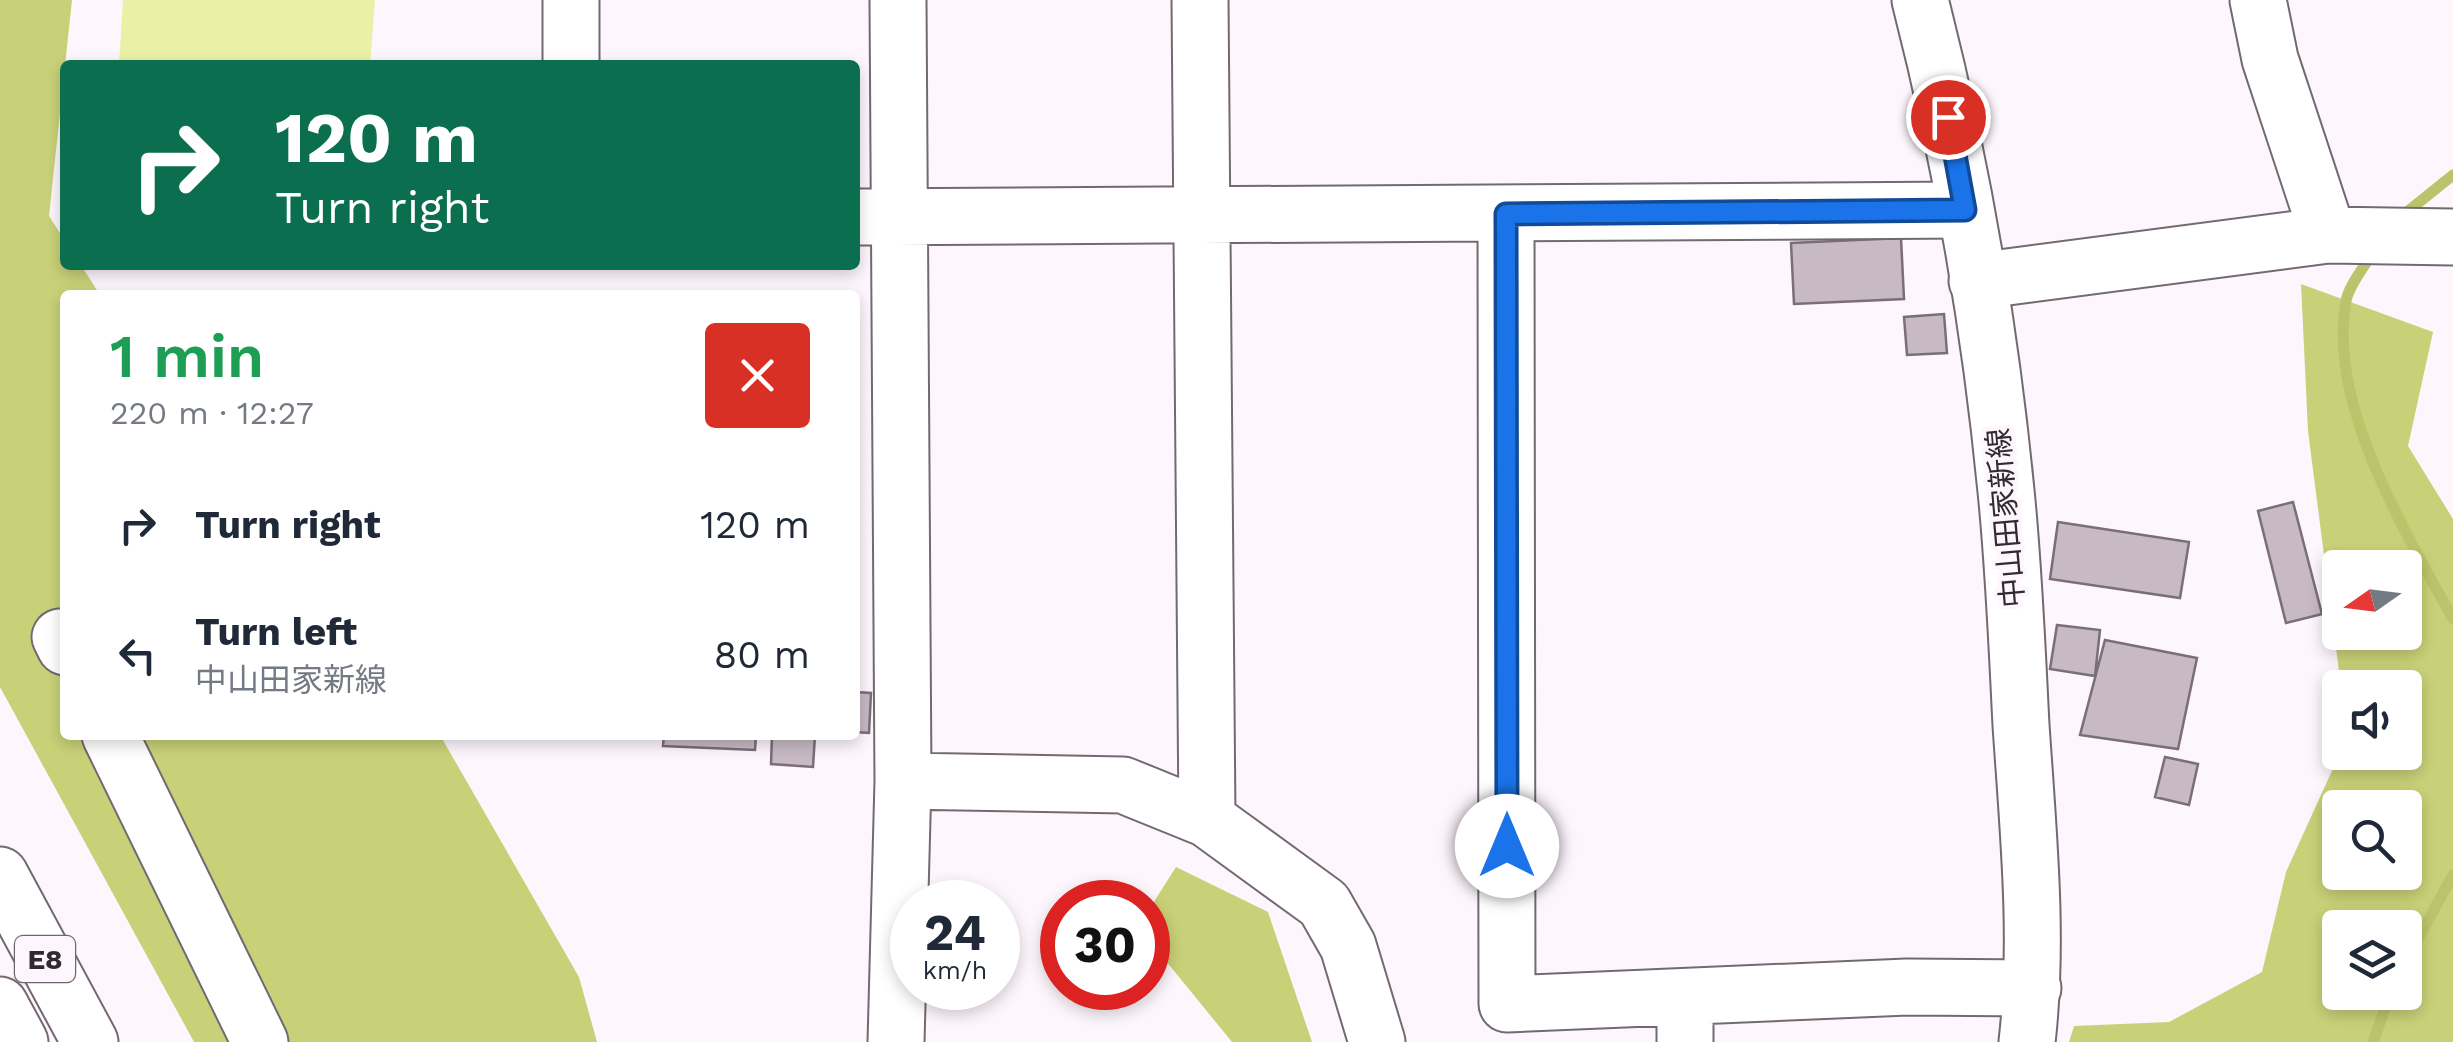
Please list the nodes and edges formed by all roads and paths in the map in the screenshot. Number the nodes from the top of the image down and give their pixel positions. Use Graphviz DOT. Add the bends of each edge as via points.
graph roads {
  1 [pos="571,0"];
  2 [pos="898,0"];
  3 [pos="1200,0"];
  4 [pos="1920,0"];
  5 [pos="2258,0"];
  6 [pos="570,60"];
  7 [pos="1965,210"];
  8 [pos="1506,214"];
  9 [pos="878,216"];
  10 [pos="1200,216"];
  11 [pos="2328,235"];
  12 [pos="2453,237"];
  13 [pos="1977,281"];
  14 [pos="112,740"];
  15 [pos="903,781"];
  16 [pos="1207,819"];
  17 [pos="0,875"];
  18 [pos="2033,988"];
  19 [pos="0,1004"];
  20 [pos="1685,1019"];
  21 [pos="20,1042"];
  22 [pos="90,1042"];
  23 [pos="260,1042"];
  24 [pos="896,1042"];
  25 [pos="1376,1042"];
  26 [pos="2026,1042"];
  1 -- 6 [label="main road"];
  2 -- 9 [label="main road"];
  3 -- 10 [label="main road"];
  4 -- 7 [label="main road, 中山田家新線"];
  5 -- 11 [label="main road" via="2270,60"];
  7 -- 8 [label="main road"];
  7 -- 13 [label="main road, 中山田家新線"];
  8 -- 10 [label="main road"];
  8 -- 20 [label="main road" via="1507,1004"];
  9 -- 10 [label="main road"];
  9 -- 15 [label="main road"];
  10 -- 16 [label="main road"];
  11 -- 12 [label="main road"];
  11 -- 13 [label="main road"];
  13 -- 18 [label="main road, 中山田家新線" via="2006,491"];
  14 -- 23 [label="main road"];
  15 -- 16 [label="main road" via="1123,786"];
  15 -- 24 [label="main road"];
  16 -- 25 [label="main road" via="1324,904 1348,946"];
  17 -- 22 [label="main road, E8"];
  18 -- 20 [label="main road" via="1907,988"];
  18 -- 26 [label="main road, 中山田家新線"];
  19 -- 21 [label="main road, E8"];
}
